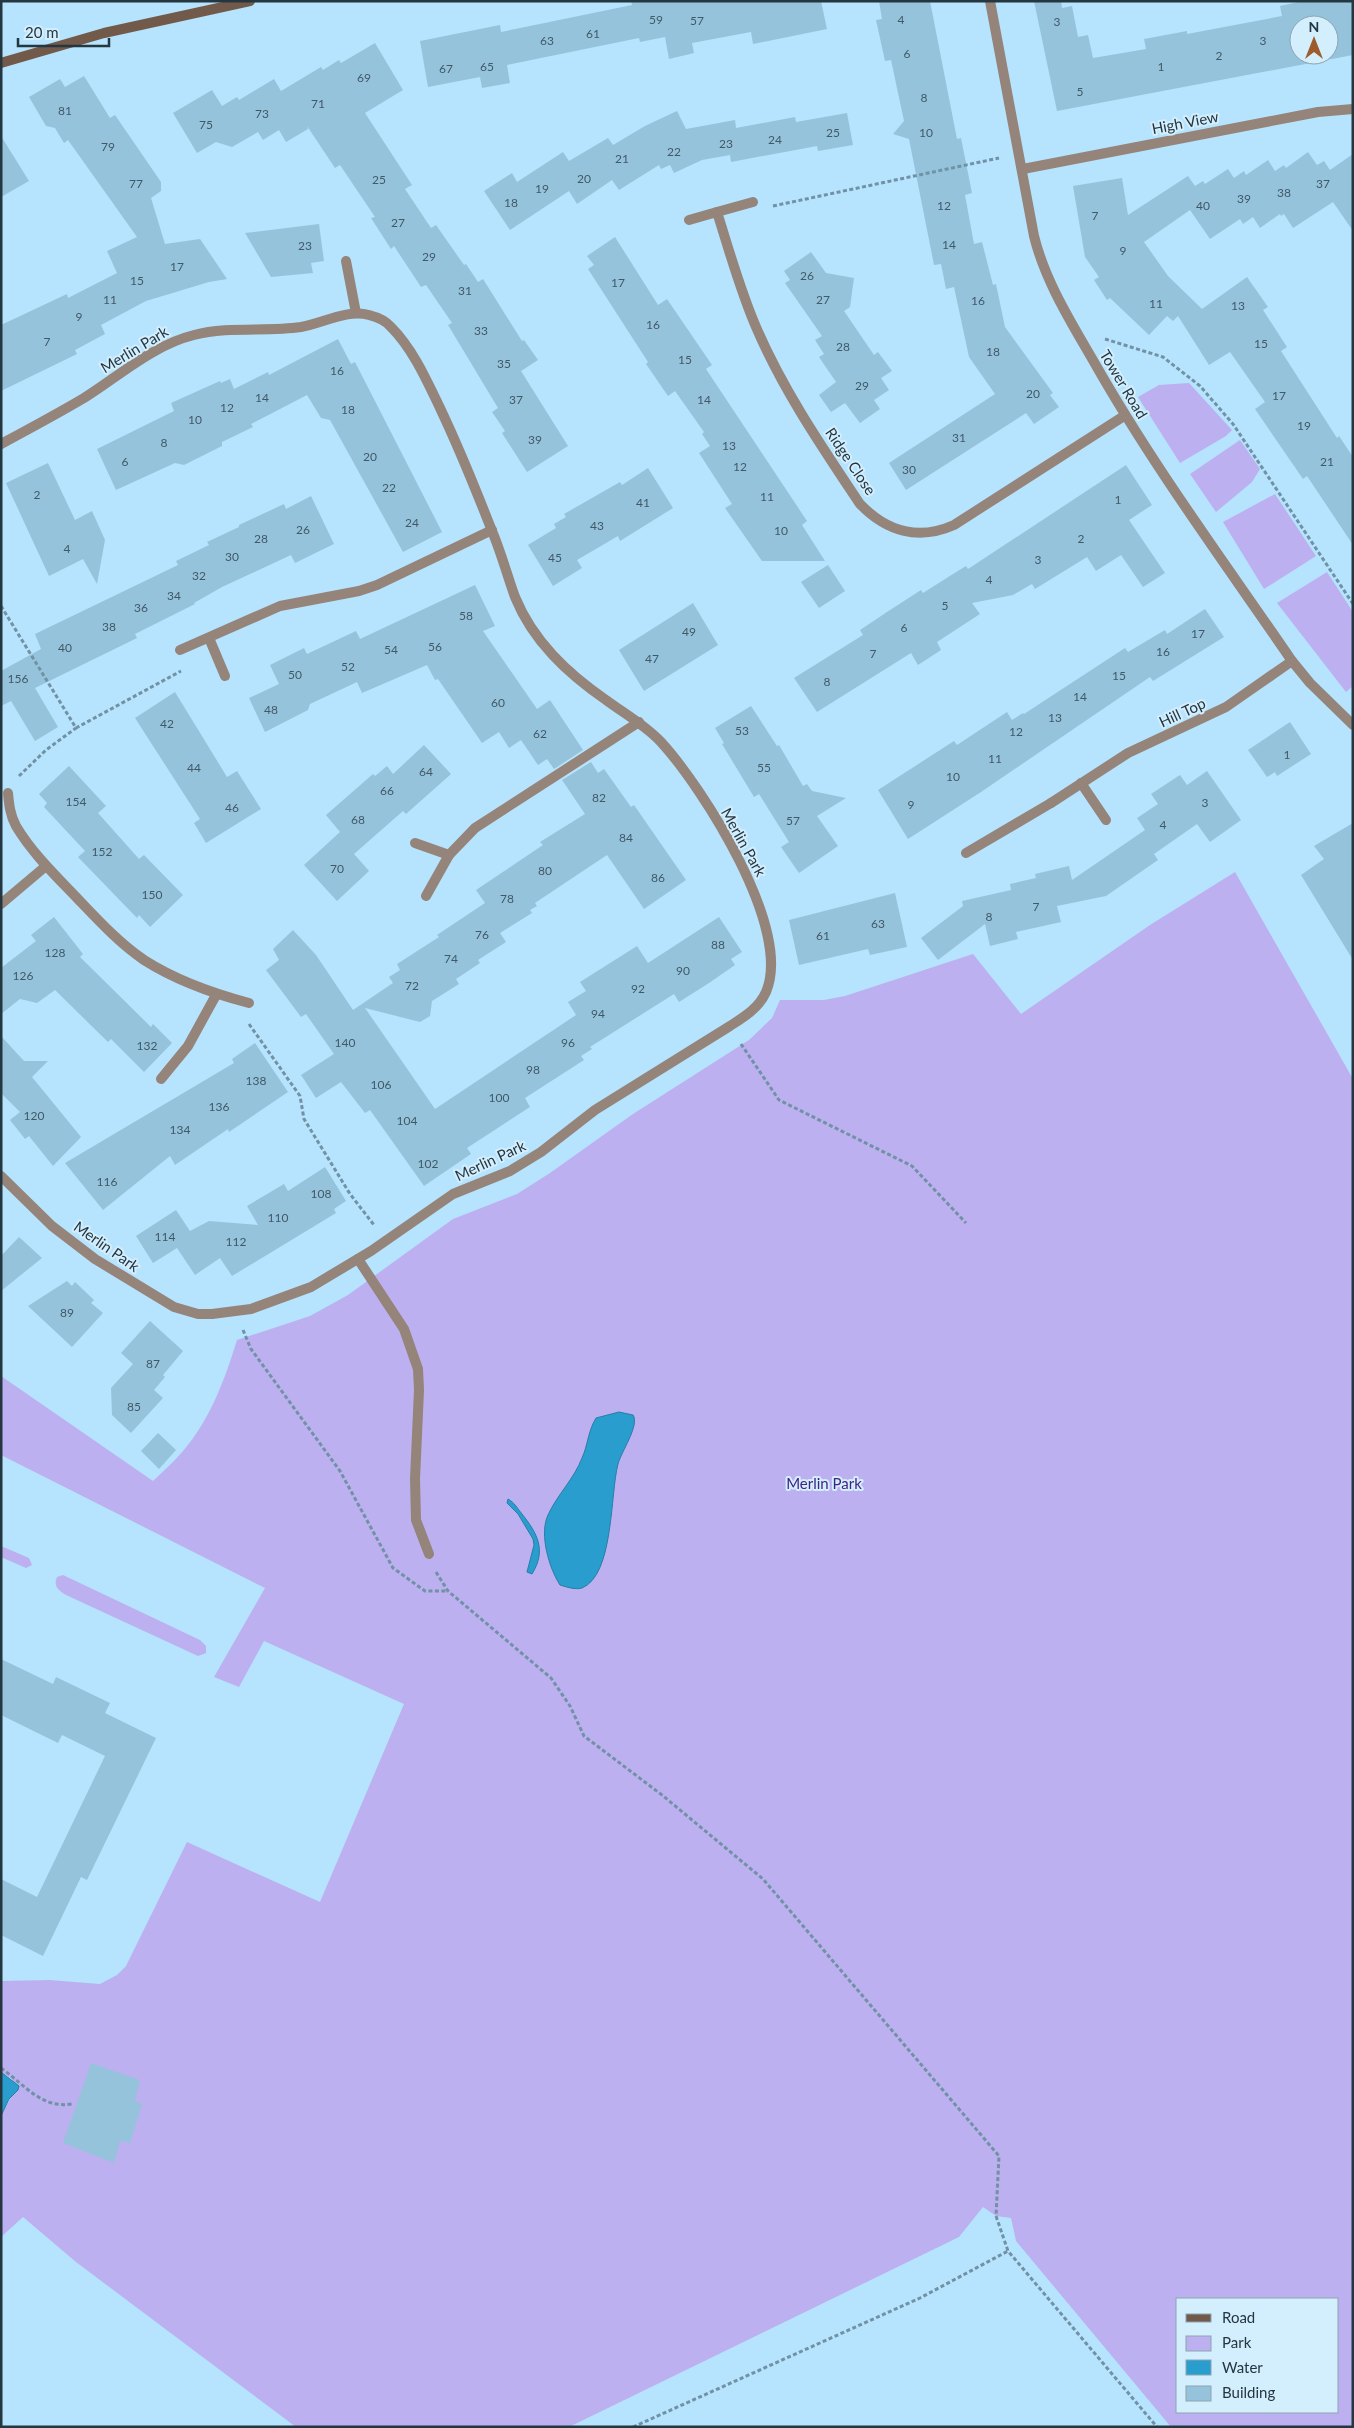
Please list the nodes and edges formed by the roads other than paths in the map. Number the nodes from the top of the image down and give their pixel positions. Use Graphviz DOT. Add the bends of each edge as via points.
graph roads {
  1 [pos="250,1"];
  2 [pos="990,1"];
  3 [pos="1,63"];
  4 [pos="1353,109"];
  5 [pos="1022,169"];
  6 [pos="753,202"];
  7 [pos="718,212"];
  8 [pos="689,220"];
  9 [pos="346,261"];
  10 [pos="356,314"];
  11 [pos="1124,416"];
  12 [pos="1,444"];
  13 [pos="492,530"];
  14 [pos="209,638"];
  15 [pos="180,650"];
  16 [pos="1292,662"];
  17 [pos="226,676"];
  18 [pos="639,722"];
  19 [pos="1353,725"];
  20 [pos="1081,783"];
  21 [pos="8,793"];
  22 [pos="1106,820"];
  23 [pos="415,843"];
  24 [pos="966,852"];
  25 [pos="448,855"];
  26 [pos="46,866"];
  27 [pos="426,896"];
  28 [pos="1,904"];
  29 [pos="216,995"];
  30 [pos="249,1003"];
  31 [pos="161,1079"];
  32 [pos="1,1176"];
  33 [pos="358,1259"];
  34 [pos="429,1554"];
  1 -- 3 [label="street" via="104,33"];
  2 -- 5 [label="street, Tower Road"];
  4 -- 5 [label="street, High View" via="1318,112"];
  5 -- 11 [label="street, Tower Road" via="1041,262"];
  6 -- 7 [label="street"];
  7 -- 8 [label="street"];
  7 -- 11 [label="street, Ridge Close" via="756,326 788,390 860,504 890,527 919,533 936,532 954,525"];
  9 -- 10 [label="street"];
  10 -- 12 [label="street, Merlin Park" via="311,325 207,332 177,340 83,399"];
  10 -- 13 [label="street, Merlin Park" via="367,314 388,324 420,367"];
  11 -- 16 [label="street, Tower Road"];
  13 -- 14 [label="street" via="377,585 280,606"];
  13 -- 18 [label="street, Merlin Park" via="516,600 541,642 578,679"];
  14 -- 15 [label="street"];
  14 -- 17 [label="street"];
  16 -- 19 [label="street, Tower Road"];
  16 -- 20 [label="street, Hill Top" via="1226,707 1128,753"];
  18 -- 25 [label="street" via="475,828"];
  18 -- 33 [label="street, Merlin Park" via="659,740 690,778 735,850 764,922 770,961 767,990 756,1007 730,1026 589,1114 541,1152 510,1171 453,1194"];
  20 -- 22 [label="street"];
  20 -- 24 [label="street, Hill Top"];
  21 -- 26 [label="street" via="16,825"];
  23 -- 25 [label="street"];
  25 -- 27 [label="street"];
  26 -- 28 [label="street"];
  26 -- 29 [label="street" via="106,929 144,959"];
  29 -- 30 [label="street"];
  29 -- 31 [label="street" via="188,1046"];
  32 -- 33 [label="street, Merlin Park" via="21,1198 95,1259 159,1299 198,1314 236,1312 269,1303 311,1287"];
  33 -- 34 [label="street" via="404,1329 418,1369 416,1520"];
}
